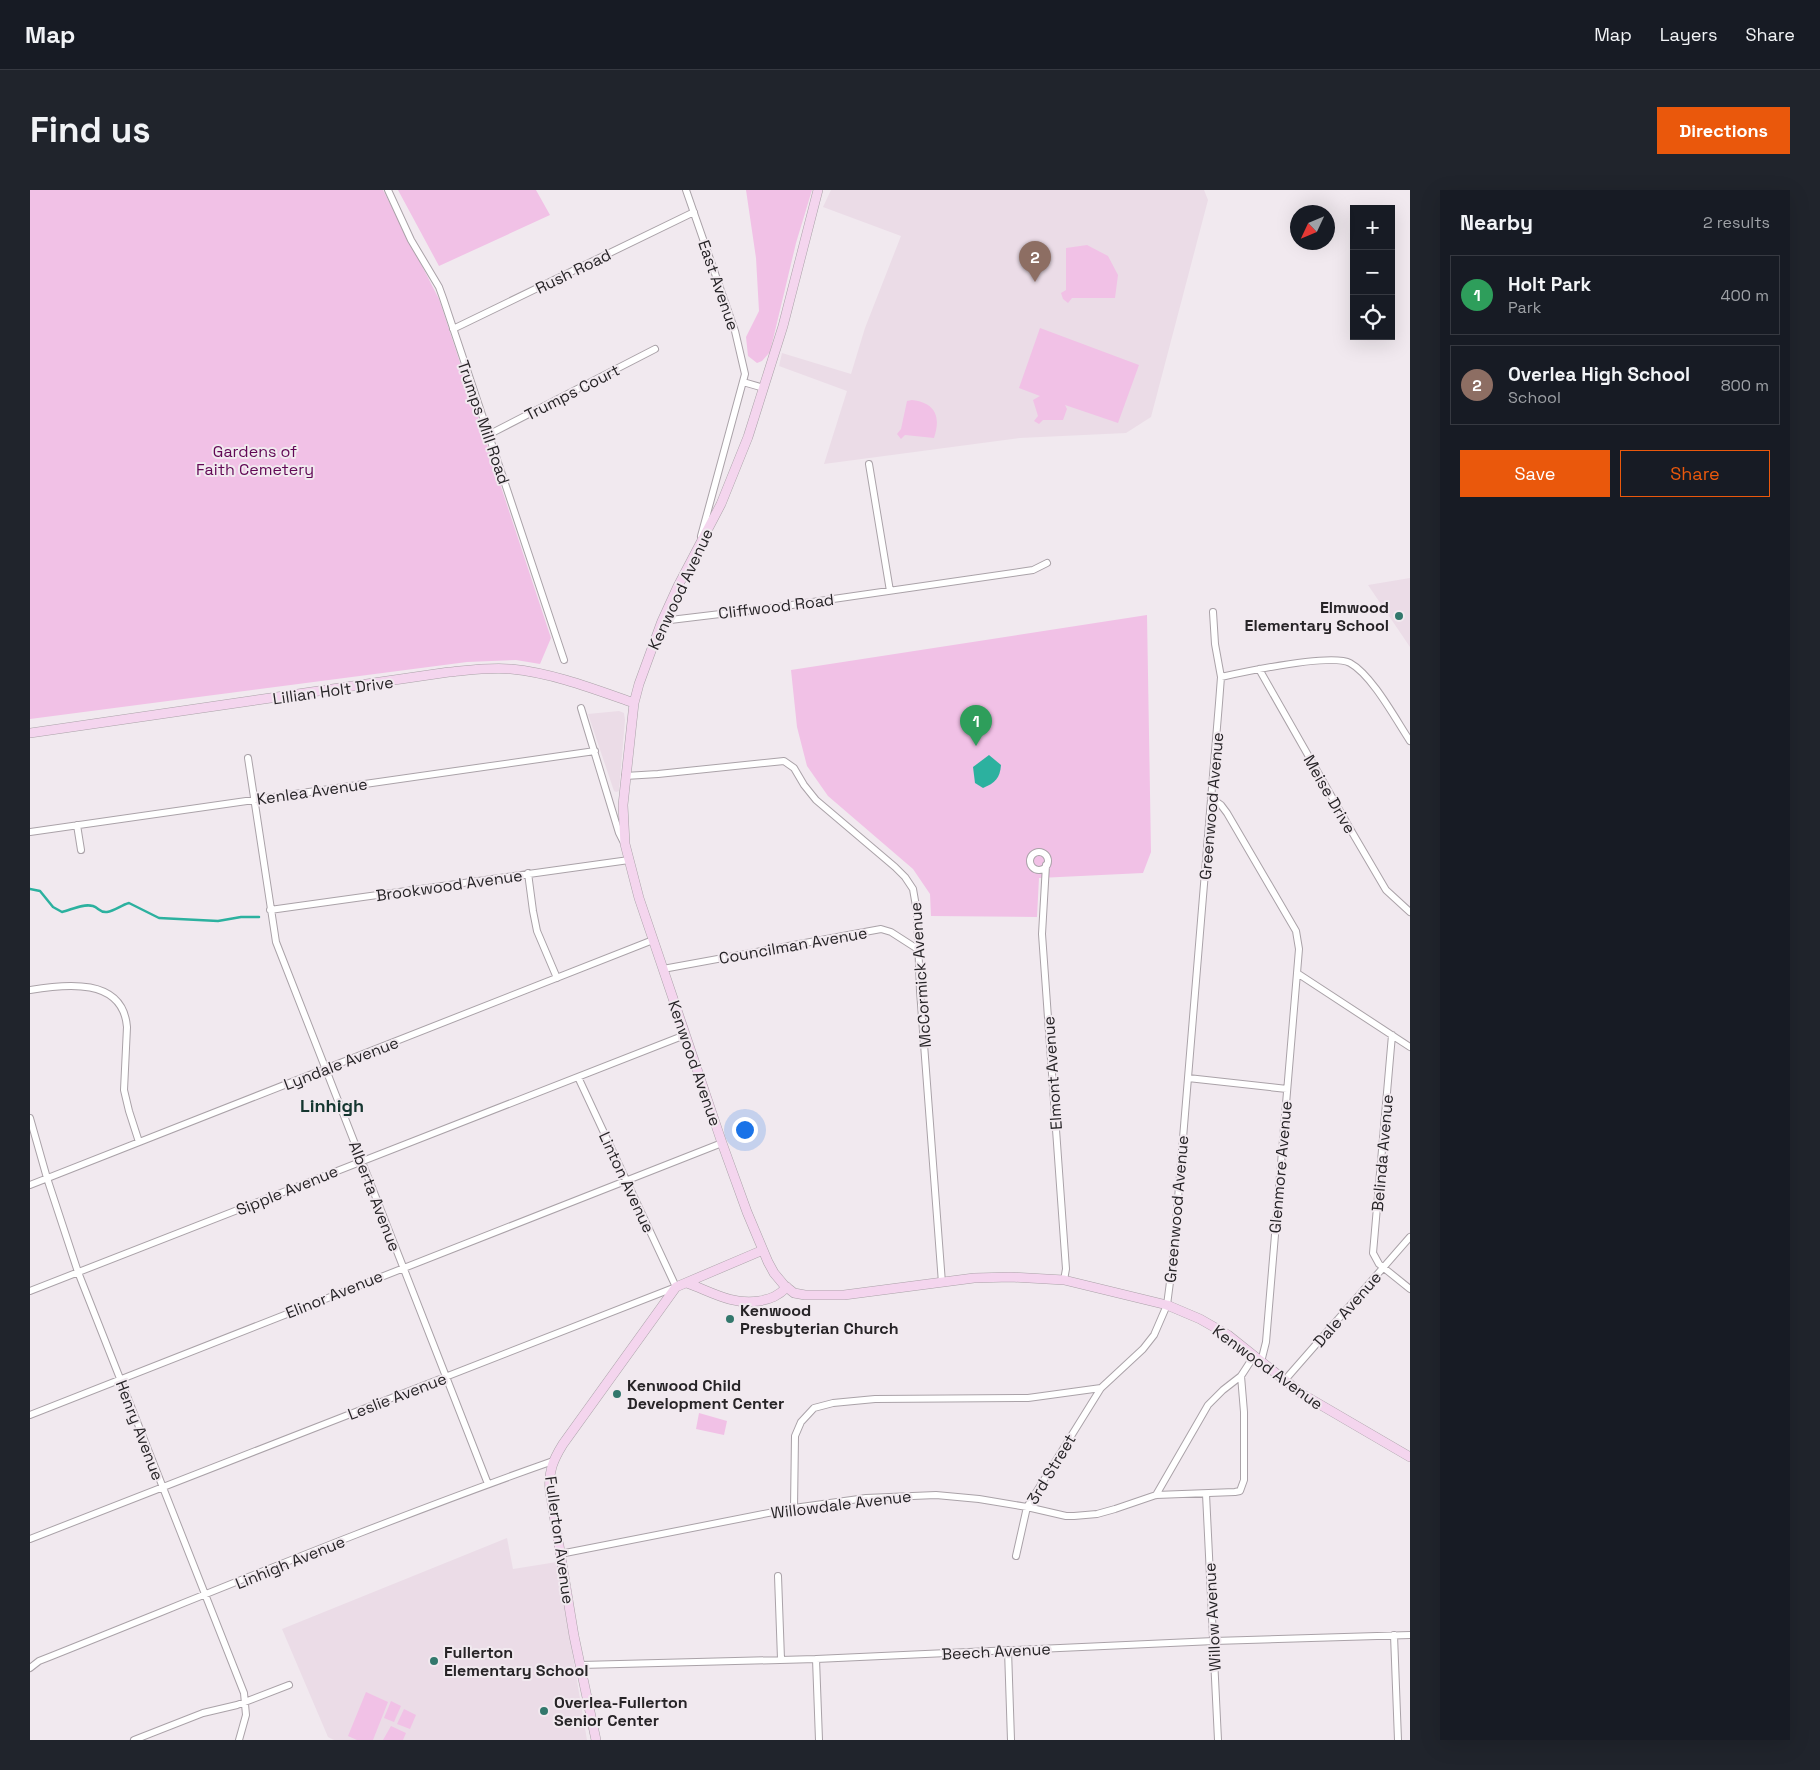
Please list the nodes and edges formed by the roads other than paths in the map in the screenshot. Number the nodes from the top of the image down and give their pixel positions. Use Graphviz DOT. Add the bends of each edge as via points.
graph roads {
  1 [pos="388,190"];
  2 [pos="686,190"];
  3 [pos="818,190"];
  4 [pos="694,212"];
  5 [pos="453,330"];
  6 [pos="656,350"];
  7 [pos="743,382"];
  8 [pos="764,388"];
  9 [pos="488,435"];
  10 [pos="869,464"];
  11 [pos="692,559"];
  12 [pos="1047,563"];
  13 [pos="890,591"];
  14 [pos="1213,612"];
  15 [pos="662,621"];
  16 [pos="564,660"];
  17 [pos="1259,669"];
  18 [pos="1221,676"];
  19 [pos="634,702"];
  20 [pos="581,708"];
  21 [pos="30,734"];
  22 [pos="1410,741"];
  23 [pos="595,751"];
  24 [pos="248,758"];
  25 [pos="626,776"];
  26 [pos="1211,798"];
  27 [pos="254,799"];
  28 [pos="77,825"];
  29 [pos="30,832"];
  30 [pos="625,844"];
  31 [pos="81,850"];
  32 [pos="629,860"];
  33 [pos="1046,866"];
  34 [pos="528,874"];
  35 [pos="270,910"];
  36 [pos="1410,912"];
  37 [pos="653,940"];
  38 [pos="918,950"];
  39 [pos="663,969"];
  40 [pos="1297,972"];
  41 [pos="556,978"];
  42 [pos="30,990"];
  43 [pos="685,1035"];
  44 [pos="1392,1035"];
  45 [pos="1410,1047"];
  46 [pos="325,1069"];
  47 [pos="578,1077"];
  48 [pos="1188,1078"];
  49 [pos="1287,1089"];
  50 [pos="30,1118"];
  51 [pos="139,1142"];
  52 [pos="722,1143"];
  53 [pos="361,1161"];
  54 [pos="47,1178"];
  55 [pos="626,1180"];
  56 [pos="30,1185"];
  57 [pos="1410,1237"];
  58 [pos="763,1250"];
  59 [pos="403,1267"];
  60 [pos="1383,1267"];
  61 [pos="78,1272"];
  62 [pos="1064,1280"];
  63 [pos="942,1282"];
  64 [pos="687,1283"];
  65 [pos="676,1287"];
  66 [pos="787,1288"];
  67 [pos="1410,1289"];
  68 [pos="30,1291"];
  69 [pos="1167,1305"];
  70 [pos="1258,1359"];
  71 [pos="1241,1376"];
  72 [pos="446,1377"];
  73 [pos="120,1379"];
  74 [pos="1284,1381"];
  75 [pos="1101,1388"];
  76 [pos="30,1415"];
  77 [pos="1410,1457"];
  78 [pos="553,1461"];
  79 [pos="488,1484"];
  80 [pos="163,1487"];
  81 [pos="1206,1494"];
  82 [pos="1156,1495"];
  83 [pos="1027,1507"];
  84 [pos="794,1508"];
  85 [pos="30,1539"];
  86 [pos="560,1554"];
  87 [pos="1016,1556"];
  88 [pos="778,1576"];
  89 [pos="206,1595"];
  90 [pos="1410,1634"];
  91 [pos="1394,1635"];
  92 [pos="1214,1641"];
  93 [pos="1008,1650"];
  94 [pos="781,1659"];
  95 [pos="816,1659"];
  96 [pos="581,1666"];
  97 [pos="30,1668"];
  98 [pos="289,1685"];
  99 [pos="246,1702"];
  100 [pos="134,1740"];
  101 [pos="239,1740"];
  102 [pos="596,1740"];
  103 [pos="819,1740"];
  104 [pos="1011,1740"];
  105 [pos="1218,1740"];
  106 [pos="1398,1740"];
  1 -- 5 [label="street, Trumps Mill Road" via="411,240 439,287"];
  2 -- 4 [label="street, East Avenue"];
  3 -- 8 [label="main road, Kenwood Avenue"];
  4 -- 5 [label="street, Rush Road"];
  4 -- 7 [label="street, East Avenue" via="735,331 743,359"];
  5 -- 9 [label="street, Trumps Mill Road"];
  6 -- 9 [label="street, Trumps Court"];
  7 -- 8 [label="street"];
  7 -- 11 [label="street, East Avenue"];
  8 -- 11 [label="main road, Kenwood Avenue" via="722,504"];
  9 -- 16 [label="street, Trumps Mill Road"];
  10 -- 13 [label="street"];
  11 -- 15 [label="main road, Kenwood Avenue"];
  12 -- 13 [label="street, Cliffwood Road" via="1033,570"];
  13 -- 15 [label="street, Cliffwood Road"];
  14 -- 18 [label="street, Greenwood Avenue"];
  15 -- 19 [label="main road, Kenwood Avenue"];
  17 -- 18 [label="street"];
  17 -- 22 [label="street" via="1323,660 1348,662 1370,683"];
  17 -- 36 [label="street, Meise Drive" via="1386,890"];
  18 -- 26 [label="street, Greenwood Avenue"];
  19 -- 21 [label="main road, Lillian Holt Drive" via="550,676 511,669 486,669"];
  19 -- 25 [label="main road, Kenwood Avenue"];
  20 -- 23 [label="street"];
  23 -- 27 [label="street, Kenlea Avenue"];
  23 -- 30 [label="street"];
  24 -- 27 [label="street, Alberta Avenue"];
  25 -- 30 [label="main road, Kenwood Avenue" via="622,815"];
  25 -- 38 [label="street, McCormick Avenue" via="788,763 816,800 910,883 917,912"];
  26 -- 40 [label="street, Glenmore Avenue" via="1227,814 1296,931 1299,949"];
  26 -- 48 [label="street, Greenwood Avenue"];
  27 -- 28 [label="street, Kenlea Avenue"];
  27 -- 35 [label="street, Alberta Avenue"];
  28 -- 29 [label="street, Kenlea Avenue"];
  28 -- 31 [label="street"];
  30 -- 32 [label="main road, Kenwood Avenue"];
  32 -- 34 [label="street, Brookwood Avenue"];
  32 -- 37 [label="main road, Kenwood Avenue"];
  33 -- 62 [label="street, Elmont Avenue" via="1042,934 1062,1198"];
  34 -- 35 [label="street, Brookwood Avenue"];
  34 -- 41 [label="street" via="537,931"];
  35 -- 46 [label="street, Alberta Avenue" via="276,942"];
  37 -- 39 [label="main road, Kenwood Avenue"];
  37 -- 41 [label="street, Lyndale Avenue"];
  38 -- 39 [label="street, Councilman Avenue" via="881,929"];
  38 -- 63 [label="street, McCormick Avenue"];
  39 -- 43 [label="main road, Kenwood Avenue"];
  40 -- 44 [label="street"];
  40 -- 49 [label="street, Glenmore Avenue"];
  41 -- 46 [label="street, Lyndale Avenue"];
  42 -- 51 [label="street" via="66,986 94,988 108,993 119,1004 127,1019 126,1099"];
  43 -- 47 [label="street, Sipple Avenue"];
  43 -- 52 [label="main road, Kenwood Avenue"];
  44 -- 45 [label="street"];
  44 -- 60 [label="street, Belinda Avenue" via="1374,1249 1375,1258"];
  46 -- 51 [label="street, Lyndale Avenue"];
  46 -- 53 [label="street, Alberta Avenue"];
  47 -- 53 [label="street, Sipple Avenue"];
  47 -- 55 [label="street, Linton Avenue"];
  48 -- 49 [label="street"];
  48 -- 69 [label="street, Greenwood Avenue"];
  49 -- 70 [label="street, Glenmore Avenue" via="1266,1342"];
  50 -- 54 [label="street, Henry Avenue"];
  51 -- 54 [label="street, Lyndale Avenue"];
  52 -- 55 [label="street, Elinor Avenue"];
  52 -- 58 [label="main road, Kenwood Avenue"];
  53 -- 59 [label="street, Alberta Avenue"];
  53 -- 61 [label="street, Sipple Avenue"];
  54 -- 56 [label="street, Lyndale Avenue"];
  54 -- 61 [label="street, Henry Avenue"];
  55 -- 59 [label="street, Elinor Avenue"];
  55 -- 65 [label="street, Linton Avenue"];
  57 -- 60 [label="street, Dale Avenue"];
  58 -- 64 [label="main road, Leslie Avenue"];
  58 -- 66 [label="main road, Kenwood Avenue" via="774,1273"];
  59 -- 72 [label="street, Alberta Avenue"];
  59 -- 73 [label="street, Elinor Avenue"];
  60 -- 67 [label="street"];
  60 -- 74 [label="street, Dale Avenue"];
  61 -- 68 [label="street, Sipple Avenue"];
  61 -- 73 [label="street, Henry Avenue"];
  62 -- 63 [label="main road, Kenwood Avenue" via="996,1277"];
  62 -- 69 [label="main road, Kenwood Avenue"];
  63 -- 66 [label="main road, Kenwood Avenue" via="827,1296 798,1294"];
  64 -- 65 [label="main road, Leslie Avenue"];
  64 -- 66 [label="main road" via="722,1298 747,1303 776,1297"];
  65 -- 72 [label="street, Leslie Avenue"];
  65 -- 78 [label="main road, Fullerton Avenue"];
  69 -- 70 [label="main road, Kenwood Avenue" via="1216,1328"];
  69 -- 75 [label="street, Greenwood Avenue" via="1148,1343"];
  70 -- 71 [label="street"];
  70 -- 74 [label="main road, Kenwood Avenue"];
  71 -- 81 [label="street, Willowdale Avenue" via="1244,1480 1240,1491"];
  71 -- 82 [label="street" via="1208,1406"];
  72 -- 79 [label="street, Alberta Avenue"];
  72 -- 80 [label="street, Leslie Avenue"];
  73 -- 76 [label="street, Elinor Avenue"];
  73 -- 80 [label="street, Henry Avenue"];
  74 -- 77 [label="main road, Kenwood Avenue" via="1323,1408"];
  75 -- 83 [label="street, 3rd Street"];
  75 -- 84 [label="street" via="1028,1398 876,1399 824,1404 806,1415 795,1436"];
  78 -- 79 [label="street, Linhigh Avenue"];
  78 -- 86 [label="main road, Fullerton Avenue" via="549,1482"];
  79 -- 89 [label="street, Linhigh Avenue"];
  80 -- 85 [label="street, Leslie Avenue"];
  80 -- 89 [label="street, Henry Avenue"];
  81 -- 82 [label="street, Willowdale Avenue"];
  81 -- 92 [label="street, Willow Avenue"];
  82 -- 83 [label="street, Willowdale Avenue" via="1082,1516 1066,1516"];
  83 -- 84 [label="street, Willowdale Avenue" via="979,1499 915,1495"];
  83 -- 87 [label="street, 3rd Street"];
  84 -- 86 [label="street, Willowdale Avenue"];
  86 -- 96 [label="main road, Fullerton Avenue"];
  88 -- 94 [label="street"];
  89 -- 97 [label="street, Linhigh Avenue" via="39,1661"];
  89 -- 99 [label="street, Henry Avenue"];
  90 -- 91 [label="street, Beech Avenue"];
  91 -- 92 [label="street, Beech Avenue"];
  91 -- 106 [label="street"];
  92 -- 93 [label="street, Beech Avenue"];
  92 -- 105 [label="street, Willow Avenue"];
  93 -- 95 [label="street, Beech Avenue"];
  93 -- 104 [label="street"];
  94 -- 95 [label="street, Beech Avenue"];
  94 -- 96 [label="street, Beech Avenue"];
  95 -- 103 [label="street"];
  96 -- 102 [label="main road, Fullerton Avenue"];
  98 -- 99 [label="street"];
  99 -- 100 [label="street" via="203,1713"];
  99 -- 101 [label="street, Henry Avenue"];
}
